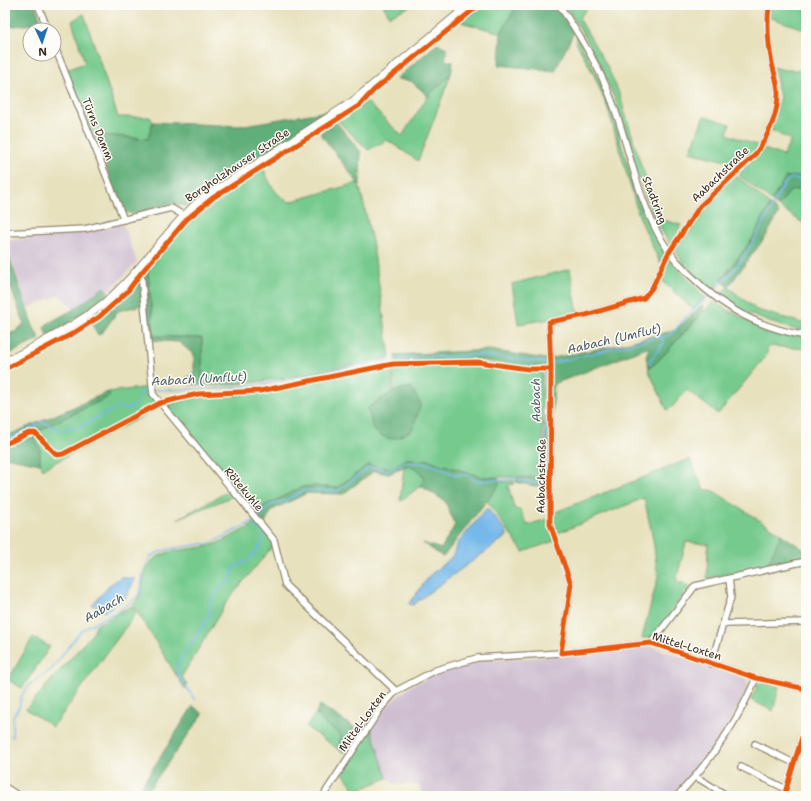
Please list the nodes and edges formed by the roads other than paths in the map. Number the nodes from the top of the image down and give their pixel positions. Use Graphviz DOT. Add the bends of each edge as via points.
graph roads {
  1 [pos="38,5"];
  2 [pos="469,5"];
  3 [pos="559,5"];
  4 [pos="769,5"];
  5 [pos="45,22"];
  6 [pos="61,62"];
  7 [pos="183,215"];
  8 [pos="124,220"];
  9 [pos="5,233"];
  10 [pos="138,268"];
  11 [pos="806,336"];
  12 [pos="5,362"];
  13 [pos="806,561"];
  14 [pos="729,578"];
  15 [pos="806,622"];
  16 [pos="724,624"];
  17 [pos="651,643"];
  18 [pos="561,653"];
  19 [pos="711,664"];
  20 [pos="756,678"];
  21 [pos="806,689"];
  22 [pos="396,692"];
  23 [pos="806,724"];
  24 [pos="755,744"];
  25 [pos="794,763"];
  26 [pos="741,767"];
  27 [pos="696,777"];
  28 [pos="5,787"];
  29 [pos="786,789"];
  30 [pos="19,796"];
  31 [pos="323,796"];
  32 [pos="677,796"];
  33 [pos="728,796"];
  34 [pos="784,796"];
  1 -- 5 [label="street"];
  2 -- 7 [label="main road, Borgholzhauser Straße" via="352,102 199,201"];
  3 -- 11 [label="street, Stadtring, bridge" via="587,49 612,100 648,215 675,259 720,302 757,322"];
  4 -- 18 [label="street, Aabachstraße" via="769,43 778,92 774,117 761,147 700,206 671,249 644,298 586,316 549,322 550,524 571,584"];
  6 -- 8 [label="street, Türns Damm"];
  7 -- 8 [label="street" via="172,208"];
  7 -- 10 [label="main road, Borgholzhauser Straße"];
  8 -- 9 [label="street" via="85,229"];
  10 -- 12 [label="main road, Borgholzhauser Straße" via="104,303 72,326"];
  10 -- 22 [label="street, Rötekuhle" via="141,273 153,394 274,540 285,586"];
  13 -- 14 [label="street"];
  14 -- 16 [label="street" via="731,597"];
  14 -- 17 [label="street" via="695,586"];
  15 -- 16 [label="street"];
  16 -- 19 [label="street"];
  17 -- 18 [label="street, Mittel-Loxten"];
  17 -- 19 [label="street, Mittel-Loxten"];
  18 -- 22 [label="street, Mittel-Loxten" via="477,658 436,670"];
  19 -- 20 [label="street, Mittel-Loxten"];
  20 -- 21 [label="street, Mittel-Loxten"];
  20 -- 27 [label="street" via="740,712"];
  22 -- 31 [label="street, Mittel-Loxten" via="381,708"];
  23 -- 25 [label="street"];
  24 -- 25 [label="street"];
  25 -- 29 [label="street"];
  26 -- 29 [label="street"];
  27 -- 32 [label="street"];
  27 -- 33 [label="street"];
  28 -- 30 [label="street"];
  29 -- 34 [label="street"];
}
